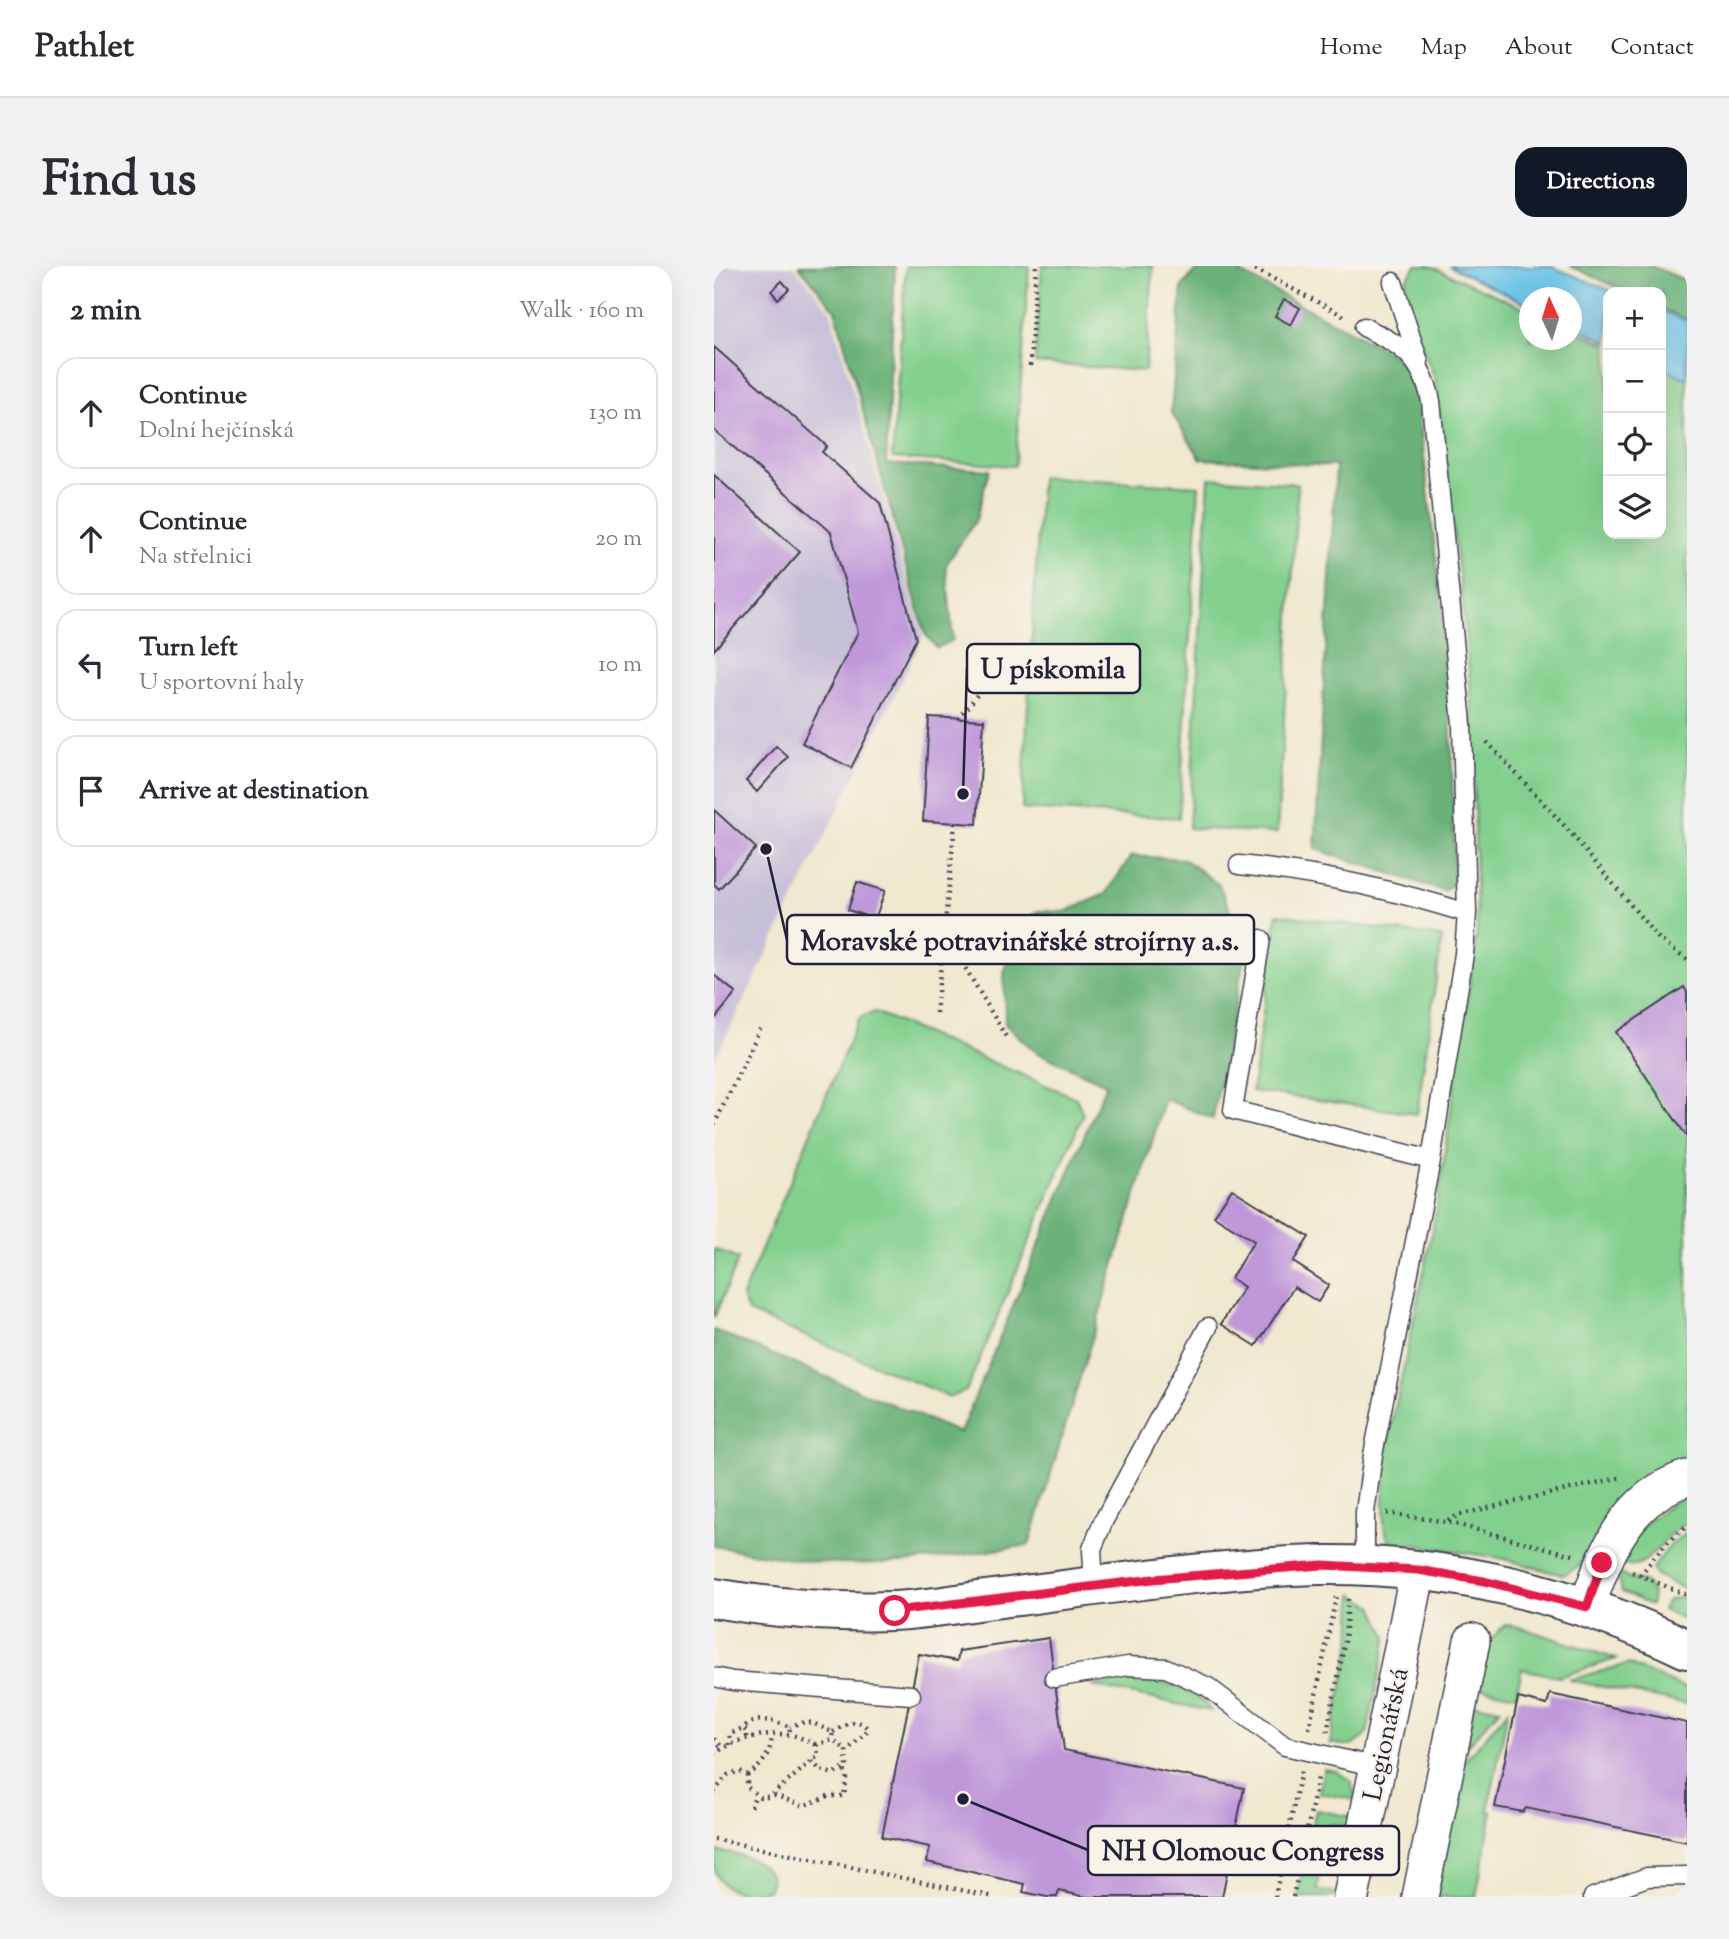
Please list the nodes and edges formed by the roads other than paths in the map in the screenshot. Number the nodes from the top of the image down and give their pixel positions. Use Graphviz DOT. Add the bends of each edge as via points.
graph roads {
  1 [pos="1393,282"];
  2 [pos="1364,327"];
  3 [pos="1421,367"];
  4 [pos="1240,865"];
  5 [pos="1467,913"];
  6 [pos="1261,939"];
  7 [pos="1432,1160"];
  8 [pos="1208,1327"];
  9 [pos="1687,1478"];
  10 [pos="1418,1570"];
  11 [pos="1350,1583"];
  12 [pos="1094,1586"];
  13 [pos="714,1598"];
  14 [pos="1587,1607"];
  15 [pos="1472,1641"];
  16 [pos="1687,1649"];
  17 [pos="714,1677"];
  18 [pos="1055,1678"];
  19 [pos="911,1695"];
  20 [pos="1378,1767"];
  21 [pos="1687,1876"];
  22 [pos="1351,1897"];
  23 [pos="1420,1897"];
  24 [pos="1593,1897"];
  1 -- 3 [label="lane"];
  2 -- 3 [label="lane" via="1400,347"];
  3 -- 5 [label="lane" via="1431,401 1462,724"];
  4 -- 5 [label="lane" via="1387,888"];
  5 -- 7 [label="lane"];
  6 -- 7 [label="lane" via="1233,1110"];
  7 -- 11 [label="lane"];
  8 -- 12 [label="lane" via="1104,1520 1092,1549"];
  9 -- 14 [label="street" via="1661,1489 1628,1518 1602,1563"];
  10 -- 11 [label="main road"];
  10 -- 14 [label="main road"];
  10 -- 20 [label="street, Legionářská"];
  11 -- 12 [label="main road" via="1293,1566"];
  12 -- 13 [label="main road" via="895,1611 790,1608"];
  14 -- 16 [label="main road"];
  15 -- 23 [label="street"];
  17 -- 19 [label="lane"];
  18 -- 20 [label="lane" via="1128,1666 1166,1668 1208,1687 1285,1746"];
  20 -- 22 [label="street, Legionářská"];
  21 -- 24 [label="lane" via="1647,1877"];
}
